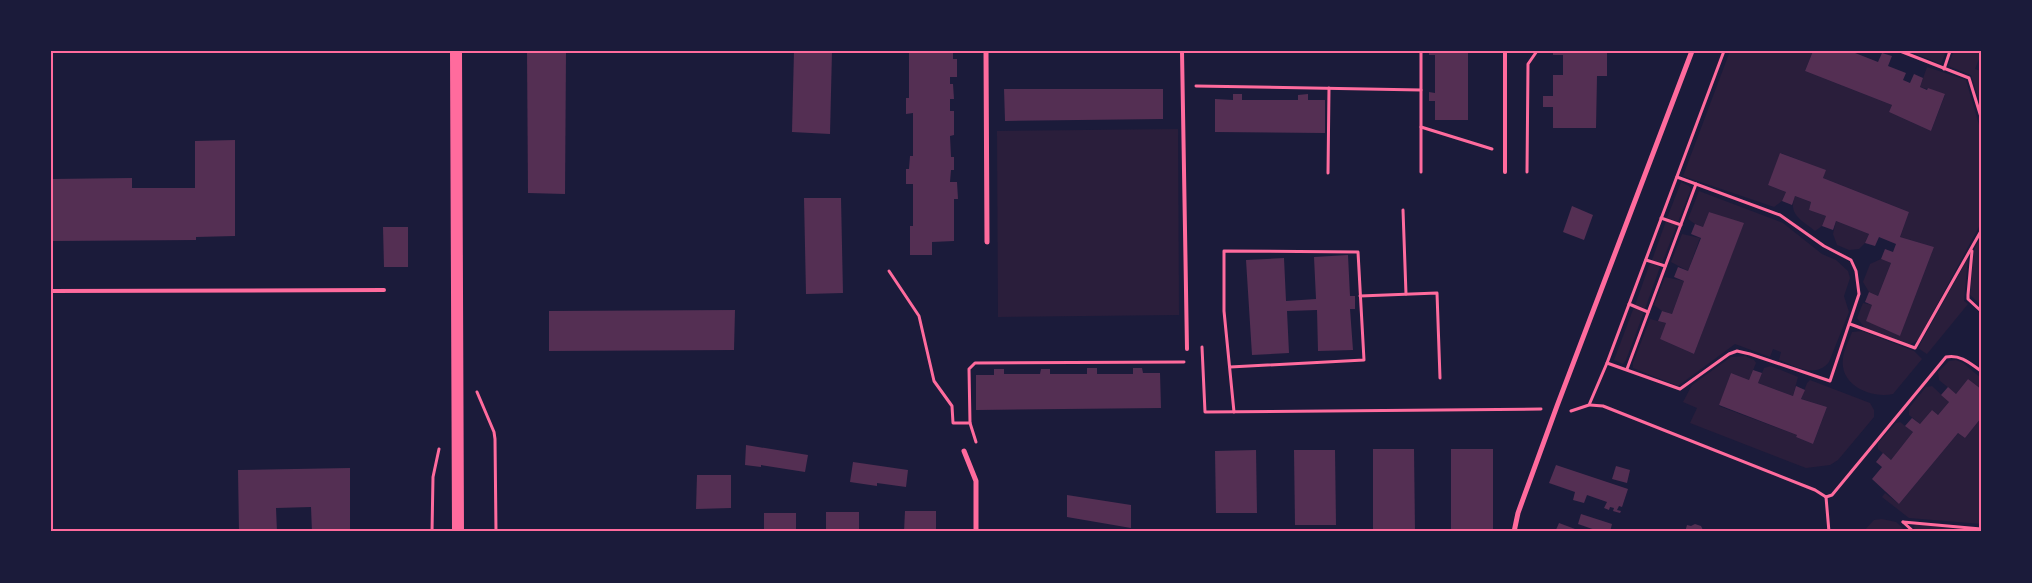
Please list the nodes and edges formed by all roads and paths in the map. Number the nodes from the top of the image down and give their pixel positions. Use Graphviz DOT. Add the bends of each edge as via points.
graph roads {
  1 [pos="456,51"];
  2 [pos="986,51"];
  3 [pos="1182,51"];
  4 [pos="1421,51"];
  5 [pos="1505,51"];
  6 [pos="1537,51"];
  7 [pos="1692,51"];
  8 [pos="1724,51"];
  9 [pos="1900,51"];
  10 [pos="1950,51"];
  11 [pos="1944,68"];
  12 [pos="1193,86"];
  13 [pos="1329,88"];
  14 [pos="1421,90"];
  15 [pos="1981,117"];
  16 [pos="1421,127"];
  17 [pos="1505,153"];
  18 [pos="1421,172"];
  19 [pos="1505,172"];
  20 [pos="1527,172"];
  21 [pos="1328,173"];
  22 [pos="1677,177"];
  23 [pos="1696,184"];
  24 [pos="1403,210"];
  25 [pos="1662,218"];
  26 [pos="1680,225"];
  27 [pos="1981,231"];
  28 [pos="986,242"];
  29 [pos="1972,248"];
  30 [pos="1646,260"];
  31 [pos="1665,266"];
  32 [pos="888,271"];
  33 [pos="384,290"];
  34 [pos="51,291"];
  35 [pos="1406,294"];
  36 [pos="1360,296"];
  37 [pos="1629,304"];
  38 [pos="1981,310"];
  39 [pos="1648,312"];
  40 [pos="1850,324"];
  41 [pos="1202,342"];
  42 [pos="1186,349"];
  43 [pos="1187,362"];
  44 [pos="1607,363"];
  45 [pos="1230,367"];
  46 [pos="1627,370"];
  47 [pos="1981,371"];
  48 [pos="1440,378"];
  49 [pos="1590,405"];
  50 [pos="1542,409"];
  51 [pos="1571,411"];
  52 [pos="1234,412"];
  53 [pos="970,424"];
  54 [pos="494,432"];
  55 [pos="978,450"];
  56 [pos="964,451"];
  57 [pos="433,477"];
  58 [pos="1826,497"];
  59 [pos="1981,529"];
  60 [pos="432,532"];
  61 [pos="458,532"];
  62 [pos="496,532"];
  63 [pos="976,532"];
  64 [pos="1514,532"];
  65 [pos="1829,532"];
  66 [pos="1914,532"];
  1 -- 61 [label="main road"];
  2 -- 28 [label="street"];
  3 -- 42 [label="lane"];
  4 -- 14 [label="path"];
  5 -- 17 [label="lane"];
  6 -- 20 [label="path" via="1528,64"];
  7 -- 64 [label="street" via="1557,406"];
  8 -- 22 [label="path"];
  9 -- 11 [label="path"];
  10 -- 11 [label="path"];
  11 -- 15 [label="path" via="1969,78"];
  12 -- 13 [label="path"];
  13 -- 14 [label="path"];
  13 -- 21 [label="path"];
  14 -- 16 [label="path"];
  16 -- 17 [label="path"];
  16 -- 18 [label="path"];
  17 -- 19 [label="lane"];
  22 -- 23 [label="path"];
  22 -- 25 [label="path"];
  23 -- 26 [label="path"];
  23 -- 40 [label="path" via="1780,214 1824,246 1851,260 1859,294"];
  24 -- 35 [label="path"];
  25 -- 26 [label="path"];
  25 -- 30 [label="path"];
  26 -- 31 [label="path"];
  27 -- 29 [label="path"];
  29 -- 38 [label="path" via="1968,300"];
  29 -- 40 [label="path" via="1915,348"];
  30 -- 31 [label="path"];
  30 -- 37 [label="path"];
  31 -- 39 [label="path"];
  32 -- 53 [label="path" via="919,316 934,380 952,406 953,423"];
  33 -- 34 [label="lane"];
  35 -- 36 [label="path"];
  35 -- 48 [label="path" via="1437,293"];
  36 -- 45 [label="path" via="1364,360"];
  36 -- 45 [label="path" via="1358,252 1224,251 1224,311"];
  37 -- 39 [label="path"];
  37 -- 44 [label="path"];
  39 -- 46 [label="path"];
  40 -- 46 [label="path" via="1830,381 1737,351 1680,389"];
  41 -- 52 [label="path" via="1205,412"];
  43 -- 53 [label="path" via="975,363 969,370"];
  44 -- 46 [label="path"];
  44 -- 49 [label="path"];
  45 -- 52 [label="path"];
  47 -- 58 [label="path" via="1966,360 1946,357 1832,495"];
  49 -- 51 [label="path"];
  49 -- 58 [label="path" via="1603,406"];
  50 -- 52 [label="path"];
  53 -- 55 [label="path"];
  54 -- 62 [label="path"];
  56 -- 63 [label="street" via="976,480"];
  57 -- 60 [label="path"];
  58 -- 65 [label="path"];
  59 -- 66 [label="path" via="1903,522"];
}
